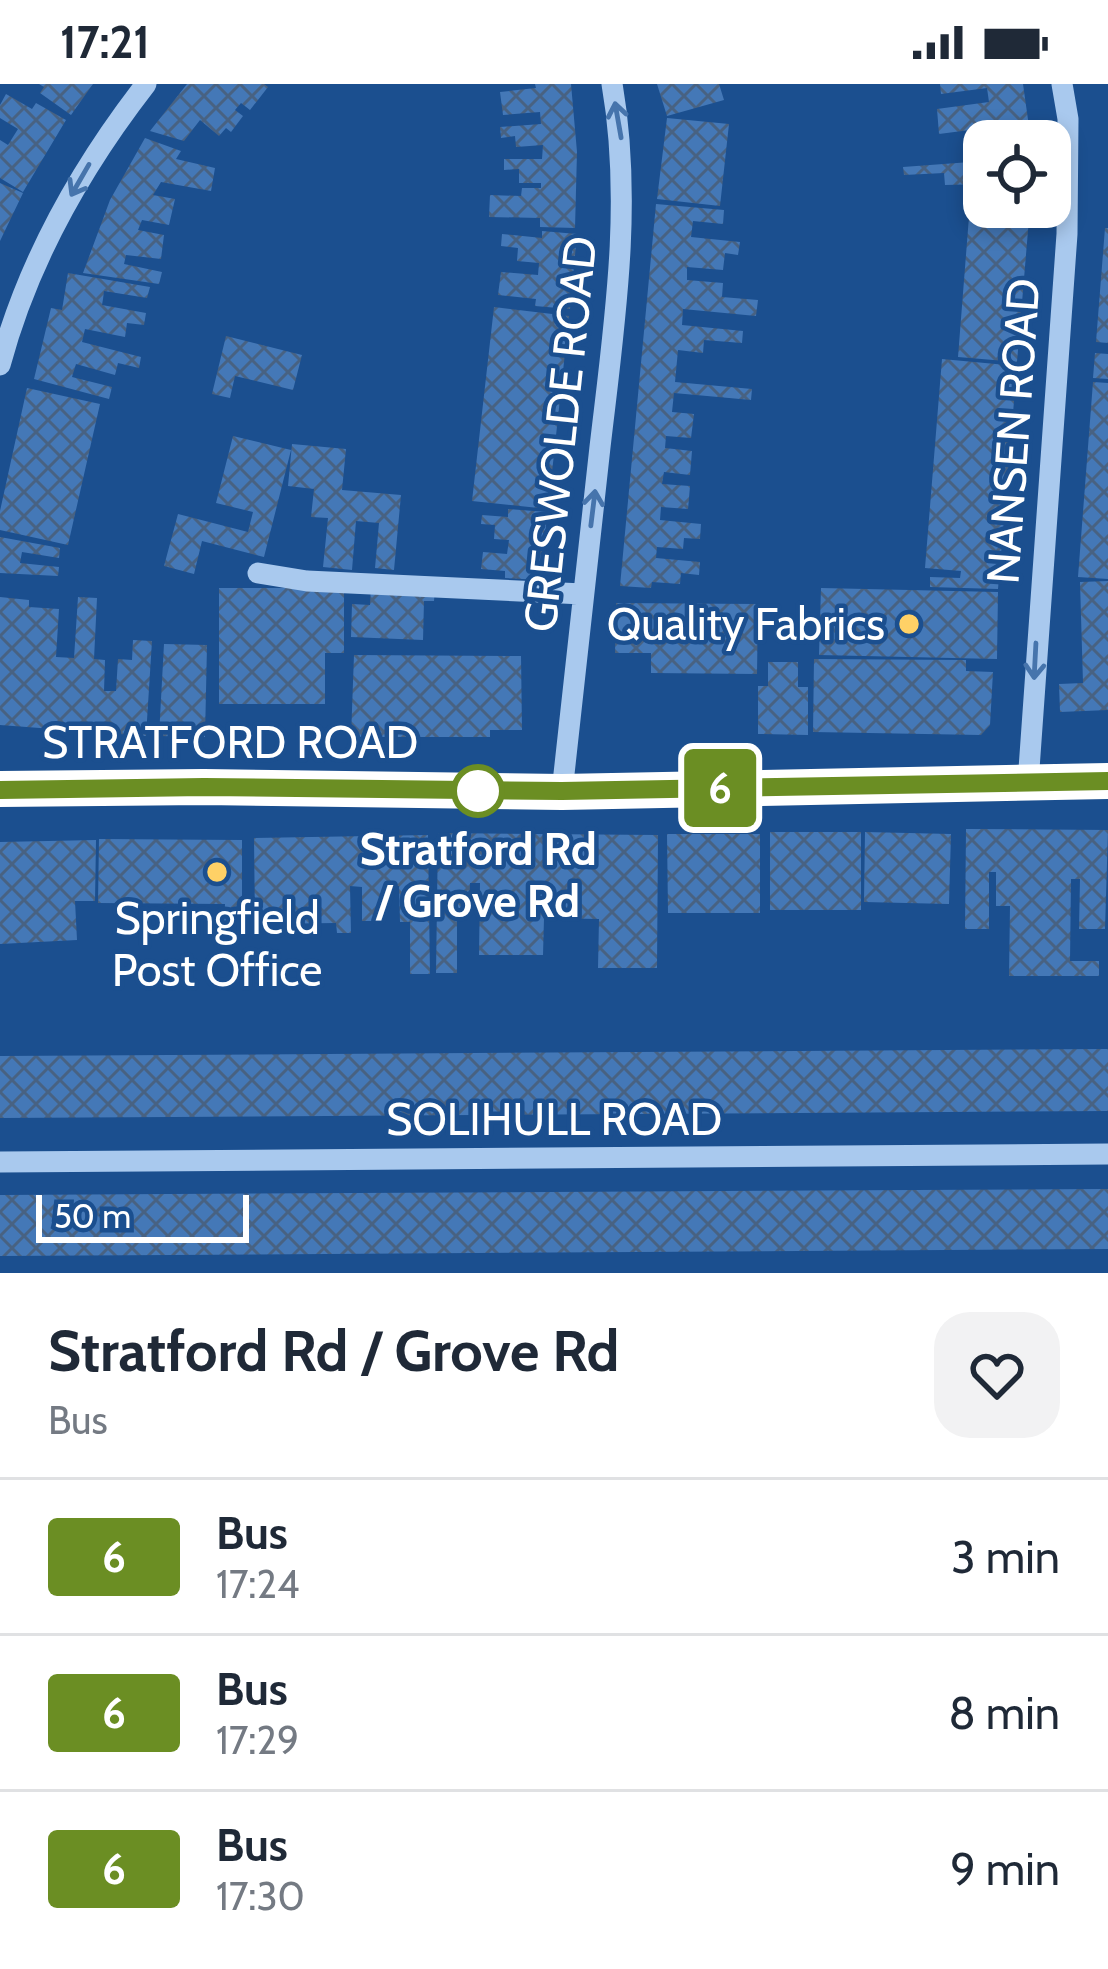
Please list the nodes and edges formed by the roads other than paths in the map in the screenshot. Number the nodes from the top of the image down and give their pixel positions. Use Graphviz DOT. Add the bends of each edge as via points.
graph roads {
  1 [pos="146,84"];
  2 [pos="612,84"];
  3 [pos="1061,84"];
  4 [pos="0,365"];
  5 [pos="258,573"];
  6 [pos="583,594"];
  7 [pos="1108,781"];
  8 [pos="1028,784"];
  9 [pos="0,789"];
  10 [pos="562,791"];
  11 [pos="1108,1154"];
  12 [pos="0,1162"];
  1 -- 4 [label="street, one-way" via="105,138 36,260"];
  6 -- 2 [label="street, GRESWOLDE ROAD, one-way" via="622,208"];
  3 -- 8 [label="street, NANSEN ROAD, one-way" via="1066,234"];
  5 -- 6 [label="street"];
  6 -- 10 [label="street, GRESWOLDE ROAD"];
  7 -- 8 [label="highway, STRATFORD ROAD"];
  8 -- 10 [label="highway, STRATFORD ROAD"];
  9 -- 10 [label="highway, STRATFORD ROAD"];
  11 -- 12 [label="street, SOLIHULL ROAD"];
}
